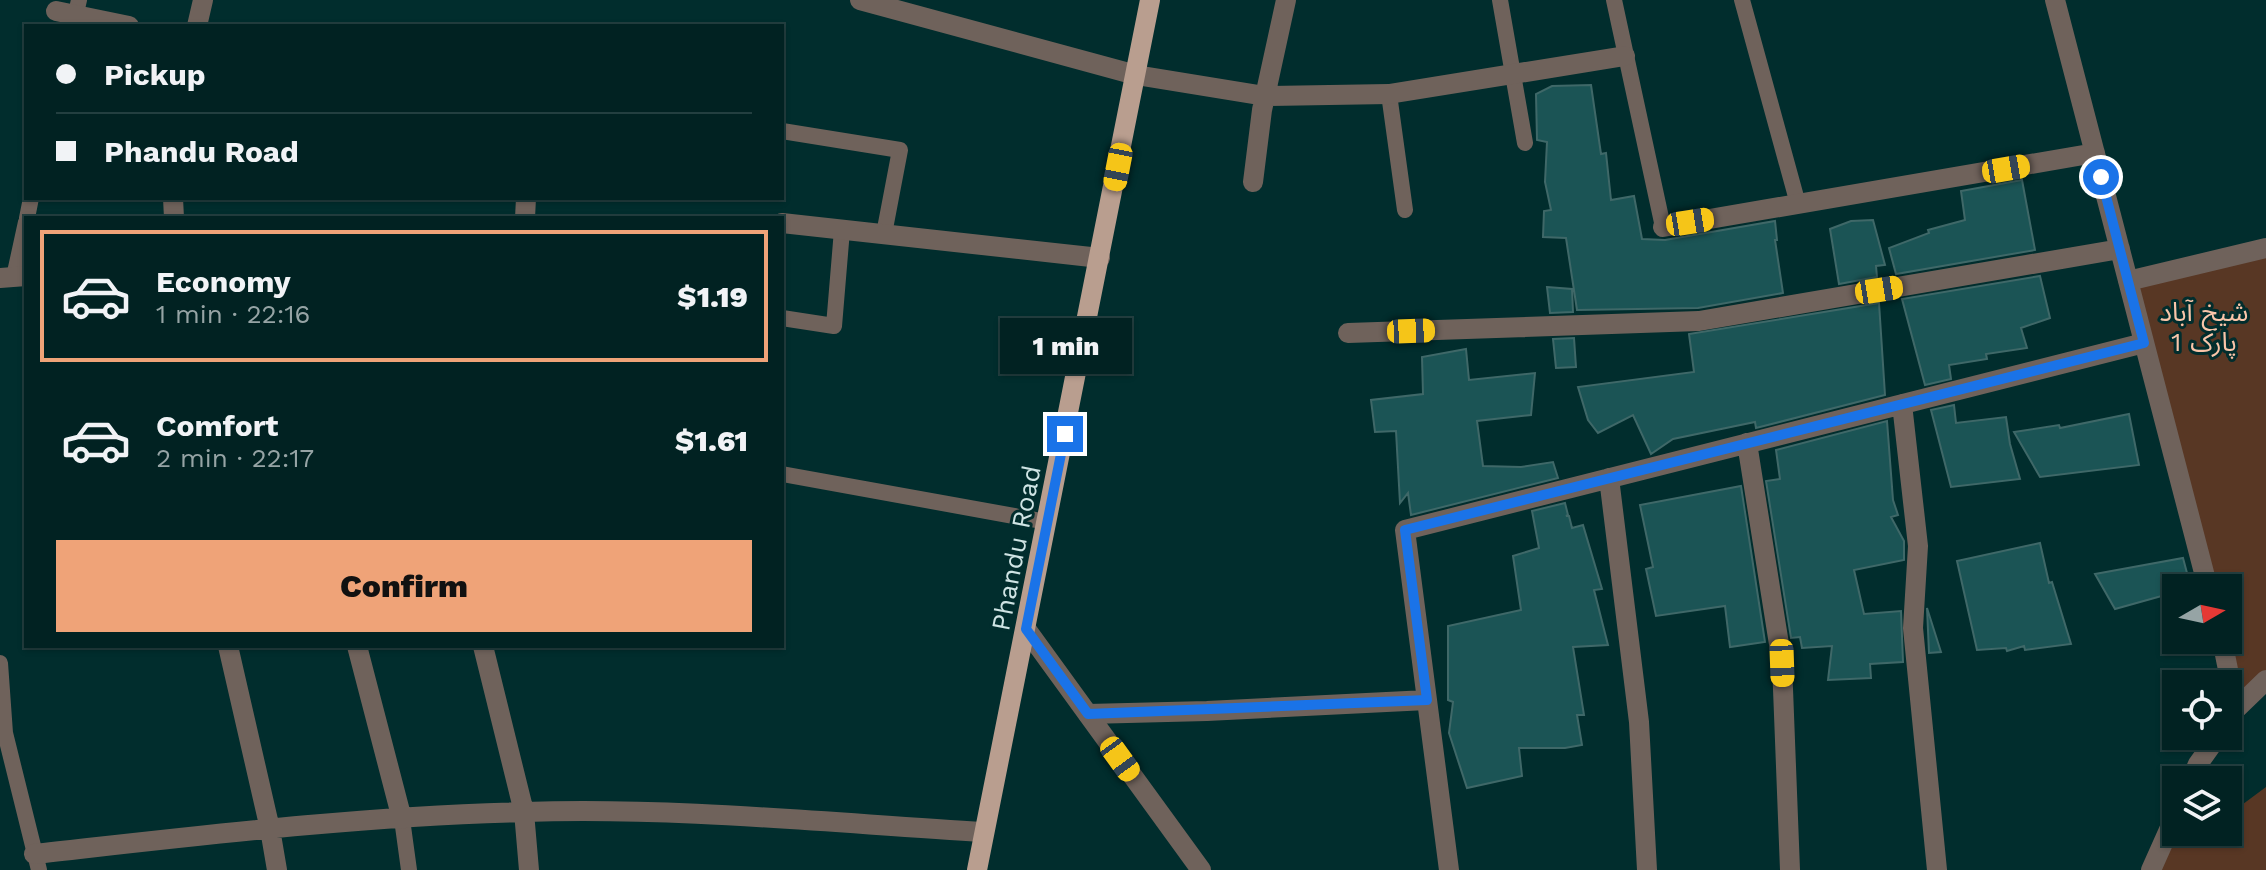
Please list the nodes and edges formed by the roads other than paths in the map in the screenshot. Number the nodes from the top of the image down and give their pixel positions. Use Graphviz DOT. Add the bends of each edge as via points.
graph roads {
  1 [pos="203,0"];
  2 [pos="860,0"];
  3 [pos="1150,0"];
  4 [pos="1286,0"];
  5 [pos="1500,0"];
  6 [pos="1614,0"];
  7 [pos="1742,0"];
  8 [pos="2055,0"];
  9 [pos="71,13"];
  10 [pos="120,24"];
  11 [pos="197,24"];
  12 [pos="1625,56"];
  13 [pos="1136,75"];
  14 [pos="1512,75"];
  15 [pos="1389,94"];
  16 [pos="1265,96"];
  17 [pos="784,131"];
  18 [pos="1525,143"];
  19 [pos="2095,153"];
  20 [pos="1253,182"];
  21 [pos="1798,204"];
  22 [pos="1405,210"];
  23 [pos="784,223"];
  24 [pos="1663,227"];
  25 [pos="24,229"];
  26 [pos="842,230"];
  27 [pos="884,234"];
  28 [pos="2266,248"];
  29 [pos="2120,249"];
  30 [pos="1100,258"];
  31 [pos="13,277"];
  32 [pos="2128,281"];
  33 [pos="784,318"];
  34 [pos="1348,333"];
  35 [pos="2144,343"];
  36 [pos="1902,404"];
  37 [pos="1747,443"];
  38 [pos="784,474"];
  39 [pos="1609,478"];
  40 [pos="1047,522"];
  41 [pos="2204,574"];
  42 [pos="1026,629"];
  43 [pos="228,648"];
  44 [pos="358,648"];
  45 [pos="483,648"];
  46 [pos="0,663"];
  47 [pos="2266,680"];
  48 [pos="1427,700"];
  49 [pos="2242,705"];
  50 [pos="1088,714"];
  51 [pos="524,812"];
  52 [pos="402,819"];
  53 [pos="270,829"];
  54 [pos="984,832"];
  55 [pos="2162,845"];
  56 [pos="37,862"];
  57 [pos="277,870"];
  58 [pos="409,870"];
  59 [pos="529,870"];
  60 [pos="977,870"];
  61 [pos="1201,870"];
  62 [pos="1449,870"];
  63 [pos="1647,870"];
  64 [pos="1790,870"];
  65 [pos="1937,870"];
  66 [pos="2151,870"];
  1 -- 11 [label="street"];
  2 -- 13 [label="street"];
  3 -- 13 [label="main road, Phandu Road"];
  4 -- 16 [label="street"];
  5 -- 14 [label="lane"];
  6 -- 12 [label="lane"];
  7 -- 21 [label="lane"];
  8 -- 19 [label="street"];
  9 -- 10 [label="street"];
  12 -- 14 [label="street"];
  12 -- 24 [label="lane"];
  13 -- 16 [label="street"];
  13 -- 30 [label="main road, Phandu Road"];
  14 -- 15 [label="street"];
  14 -- 18 [label="lane"];
  15 -- 16 [label="street"];
  15 -- 22 [label="lane"];
  16 -- 20 [label="street"];
  17 -- 27 [label="lane" via="900,150"];
  19 -- 21 [label="street"];
  19 -- 29 [label="street"];
  21 -- 24 [label="street"];
  23 -- 26 [label="street"];
  25 -- 31 [label="lane"];
  26 -- 27 [label="street"];
  26 -- 33 [label="lane" via="834,326"];
  27 -- 30 [label="street"];
  28 -- 32 [label="street"];
  29 -- 32 [label="street"];
  29 -- 34 [label="street" via="1699,321"];
  30 -- 40 [label="main road, Phandu Road"];
  32 -- 35 [label="street"];
  35 -- 36 [label="street"];
  35 -- 41 [label="street"];
  36 -- 37 [label="street"];
  36 -- 65 [label="street" via="1918,546 1913,628"];
  37 -- 39 [label="street"];
  37 -- 64 [label="street" via="1782,663"];
  38 -- 40 [label="lane"];
  39 -- 48 [label="street" via="1405,530"];
  39 -- 63 [label="street" via="1639,722"];
  40 -- 42 [label="main road, Phandu Road"];
  42 -- 50 [label="street"];
  42 -- 54 [label="main road, Phandu Road"];
  43 -- 53 [label="street"];
  44 -- 52 [label="street"];
  45 -- 51 [label="street"];
  46 -- 56 [label="lane" via="5,733"];
  47 -- 49 [label="street"];
  48 -- 50 [label="street"];
  48 -- 62 [label="street"];
  50 -- 61 [label="street"];
  51 -- 52 [label="street"];
  51 -- 54 [label="street" via="658,813"];
  51 -- 59 [label="street"];
  52 -- 53 [label="street"];
  52 -- 58 [label="lane"];
  53 -- 56 [label="street"];
  53 -- 57 [label="street"];
  54 -- 60 [label="main road, Phandu Road"];
  55 -- 66 [label="street"];
}
